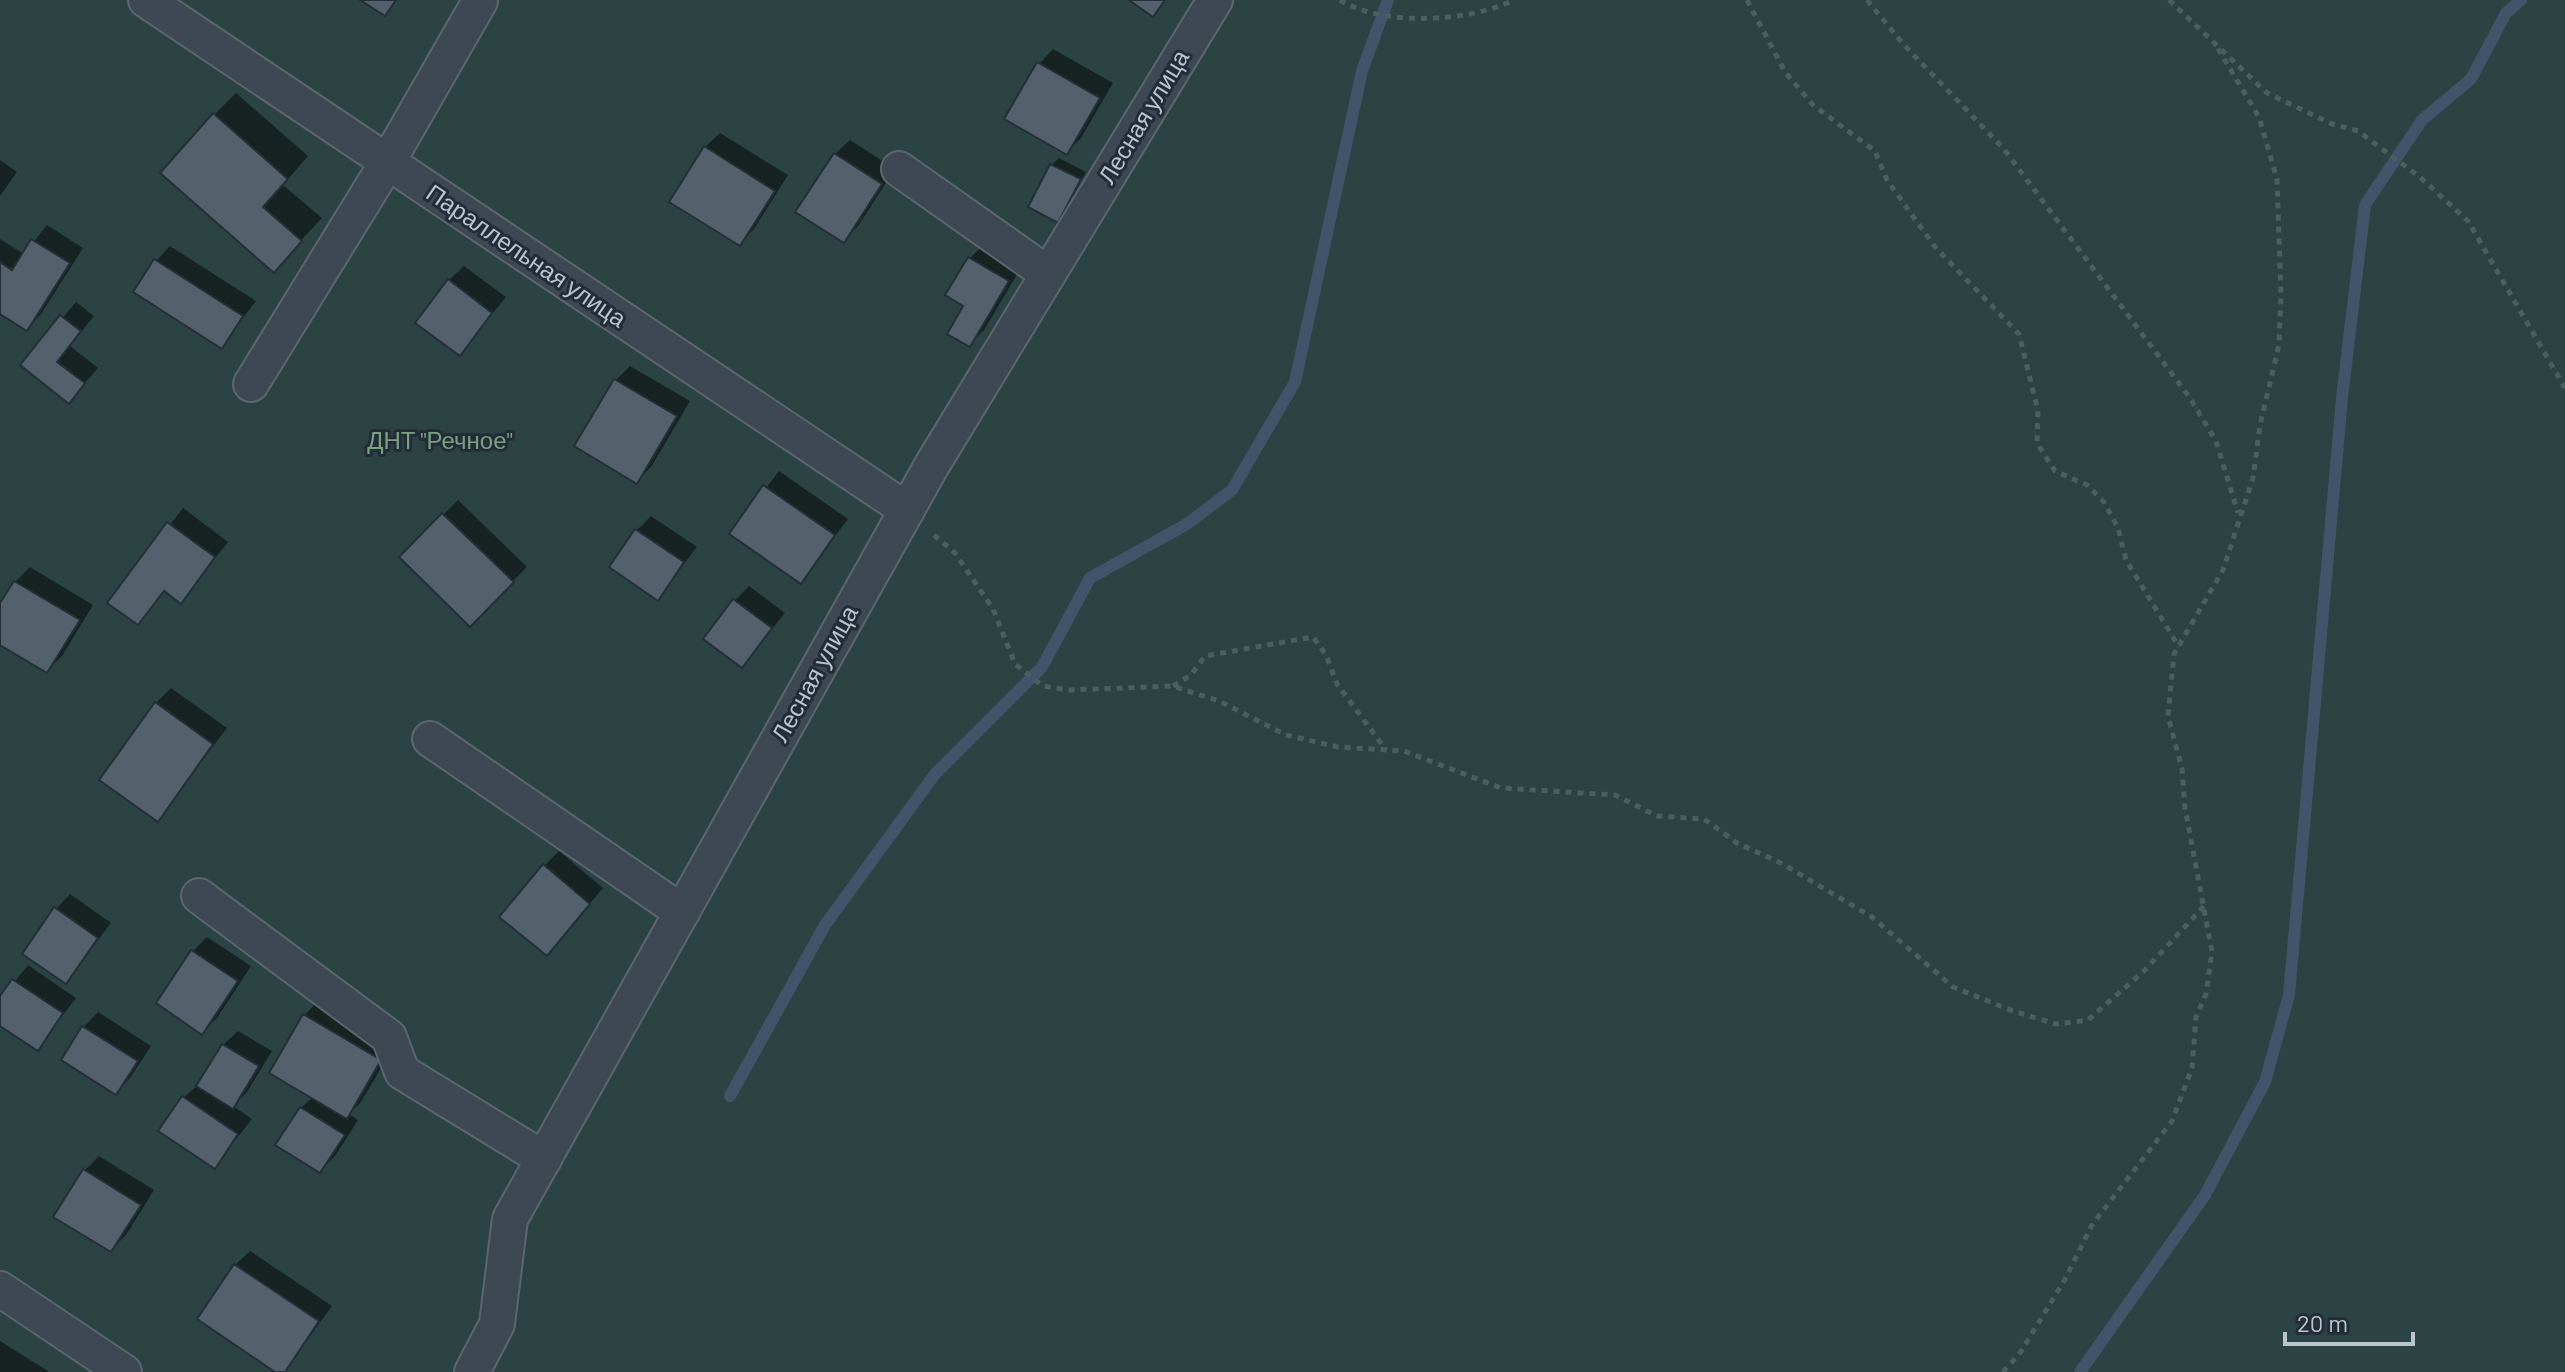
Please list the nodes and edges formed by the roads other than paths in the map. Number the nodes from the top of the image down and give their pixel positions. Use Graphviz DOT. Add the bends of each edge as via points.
graph roads {
  1 [pos="146,0"];
  2 [pos="1215,0"];
  3 [pos="480,1"];
  4 [pos="387,163"];
  5 [pos="899,169"];
  6 [pos="1048,274"];
  7 [pos="251,384"];
  8 [pos="907,510"];
  9 [pos="430,739"];
  10 [pos="199,896"];
  11 [pos="682,912"];
  12 [pos="544,1159"];
  13 [pos="0,1289"];
  14 [pos="124,1372"];
  15 [pos="472,1372"];
  1 -- 4 [label="street, Параллельная улица"];
  2 -- 6 [label="street, Лесная улица"];
  3 -- 4 [label="street"];
  4 -- 7 [label="street"];
  4 -- 8 [label="street, Параллельная улица"];
  5 -- 6 [label="street"];
  6 -- 8 [label="street, Лесная улица"];
  8 -- 11 [label="street, Лесная улица"];
  9 -- 11 [label="street"];
  10 -- 12 [label="street" via="389,1037 402,1072"];
  11 -- 12 [label="street, Лесная улица"];
  12 -- 15 [label="street, Лесная улица" via="510,1219 497,1324"];
  13 -- 14 [label="street"];
}
